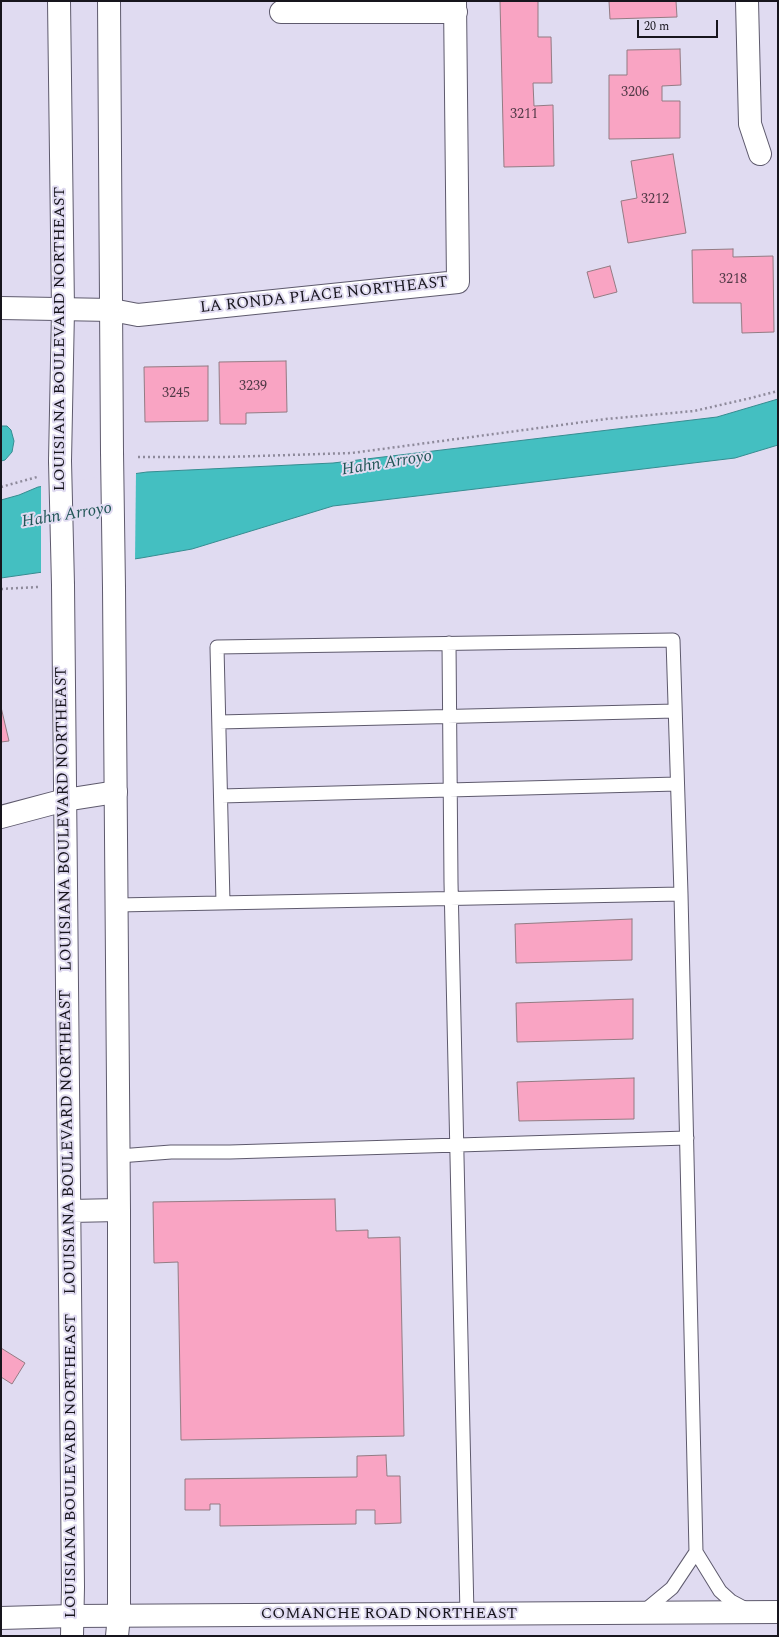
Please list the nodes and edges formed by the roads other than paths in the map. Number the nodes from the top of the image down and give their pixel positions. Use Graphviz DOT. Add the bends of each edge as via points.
graph roads {
  1 [pos="59,1"];
  2 [pos="109,1"];
  3 [pos="747,1"];
  4 [pos="456,6"];
  5 [pos="281,12"];
  6 [pos="760,154"];
  7 [pos="1,308"];
  8 [pos="63,310"];
  9 [pos="112,310"];
  10 [pos="449,643"];
  11 [pos="675,711"];
  12 [pos="449,716"];
  13 [pos="219,722"];
  14 [pos="677,784"];
  15 [pos="450,790"];
  16 [pos="116,792"];
  17 [pos="221,796"];
  18 [pos="65,800"];
  19 [pos="1,817"];
  20 [pos="681,894"];
  21 [pos="452,899"];
  22 [pos="223,903"];
  23 [pos="117,905"];
  24 [pos="686,1138"];
  25 [pos="456,1144"];
  26 [pos="119,1156"];
  27 [pos="119,1210"];
  28 [pos="70,1211"];
  29 [pos="696,1552"];
  30 [pos="752,1612"];
  31 [pos="778,1612"];
  32 [pos="642,1613"];
  33 [pos="467,1615"];
  34 [pos="1,1618"];
  35 [pos="73,1626"];
  36 [pos="118,1626"];
  1 -- 8 [label="main road, LOUISIANA BOULEVARD NORTHEAST"];
  2 -- 9 [label="main road"];
  3 -- 6 [label="main road" via="750,124"];
  4 -- 5 [label="main road, LA RONDA PLACE NORTHEAST"];
  4 -- 9 [label="main road, LA RONDA PLACE NORTHEAST" via="458,282 138,315"];
  7 -- 8 [label="main road"];
  8 -- 9 [label="main road"];
  8 -- 18 [label="main road, LOUISIANA BOULEVARD NORTHEAST, bridge" via="60,461"];
  9 -- 16 [label="main road, bridge"];
  10 -- 11 [label="lane" via="674,640"];
  10 -- 12 [label="lane"];
  10 -- 13 [label="lane" via="217,647"];
  11 -- 12 [label="lane"];
  11 -- 14 [label="lane"];
  12 -- 13 [label="lane"];
  12 -- 15 [label="lane"];
  13 -- 17 [label="lane"];
  14 -- 15 [label="lane"];
  14 -- 20 [label="lane"];
  15 -- 17 [label="lane"];
  15 -- 21 [label="lane"];
  16 -- 18 [label="main road"];
  16 -- 23 [label="main road"];
  17 -- 22 [label="lane"];
  18 -- 19 [label="main road"];
  18 -- 28 [label="main road, LOUISIANA BOULEVARD NORTHEAST"];
  20 -- 21 [label="lane"];
  20 -- 24 [label="lane"];
  21 -- 22 [label="lane"];
  21 -- 25 [label="lane"];
  22 -- 23 [label="lane"];
  23 -- 26 [label="main road"];
  24 -- 25 [label="lane"];
  24 -- 29 [label="lane"];
  25 -- 26 [label="lane" via="171,1152"];
  25 -- 33 [label="lane"];
  26 -- 27 [label="main road"];
  27 -- 28 [label="main road"];
  27 -- 36 [label="main road"];
  28 -- 35 [label="main road, LOUISIANA BOULEVARD NORTHEAST"];
  29 -- 30 [label="lane" via="720,1591 731,1601"];
  29 -- 32 [label="lane" via="672,1588"];
  30 -- 31 [label="main road, COMANCHE ROAD NORTHEAST"];
  30 -- 32 [label="main road, COMANCHE ROAD NORTHEAST"];
  32 -- 33 [label="main road, COMANCHE ROAD NORTHEAST"];
  33 -- 36 [label="main road, COMANCHE ROAD NORTHEAST"];
  34 -- 35 [label="main road, COMANCHE ROAD NORTHEAST"];
  35 -- 36 [label="main road, COMANCHE ROAD NORTHEAST"];
}
